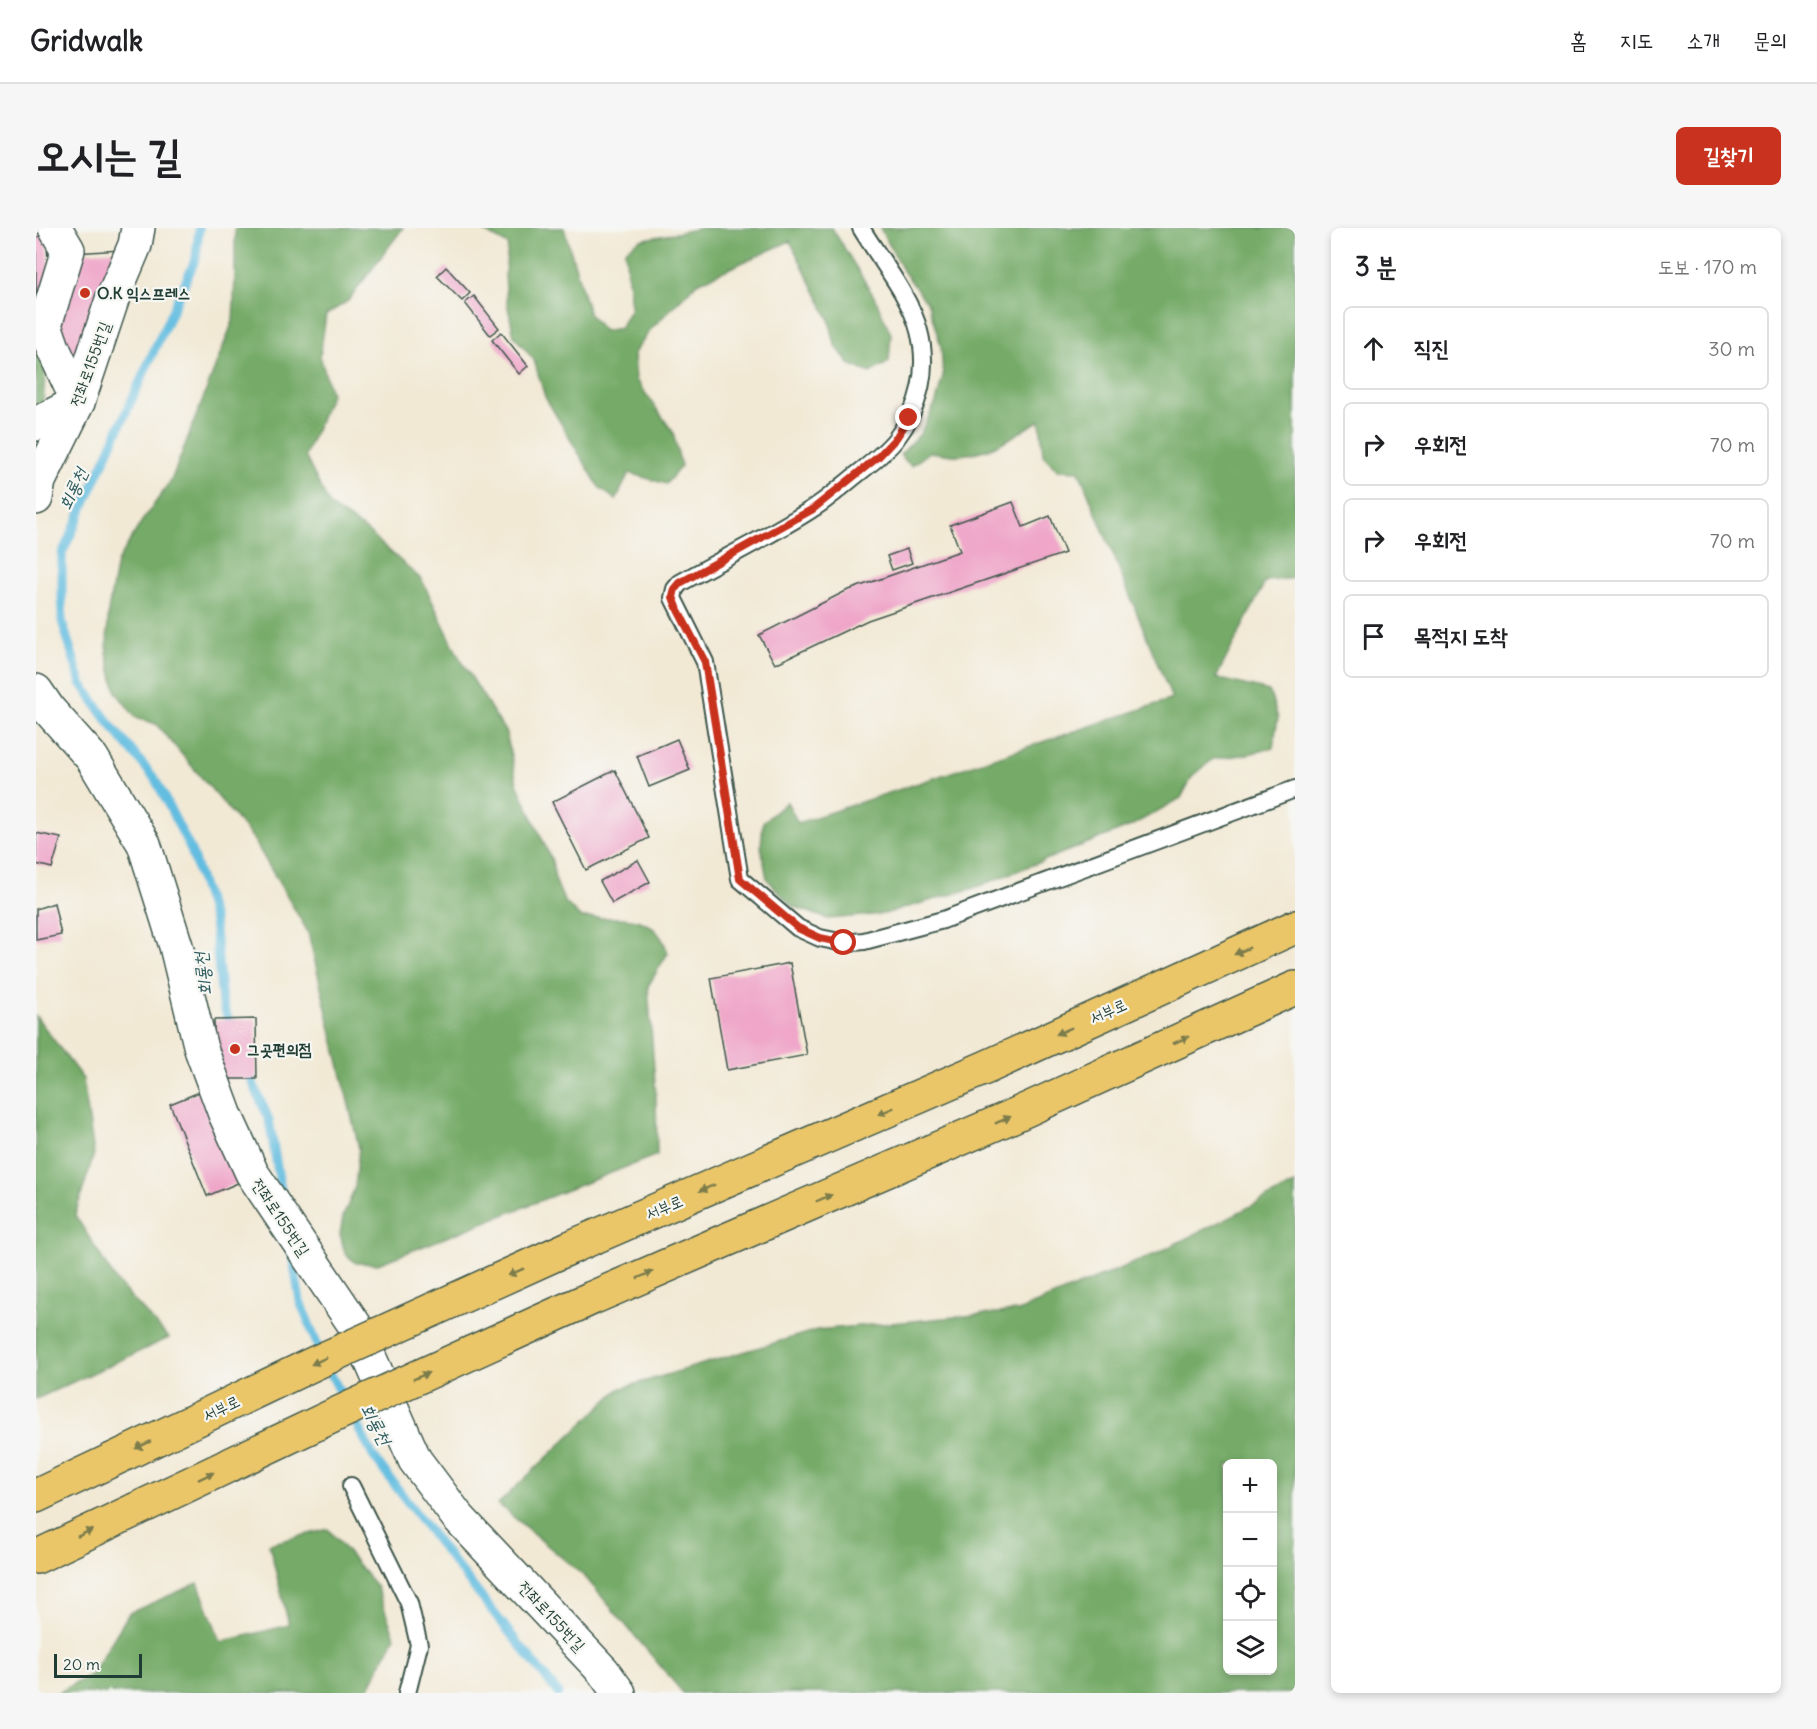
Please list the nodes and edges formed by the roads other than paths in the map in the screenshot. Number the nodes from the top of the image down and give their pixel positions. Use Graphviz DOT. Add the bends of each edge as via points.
graph roads {
  1 [pos="55,228"];
  2 [pos="138,228"];
  3 [pos="861,228"];
  4 [pos="78,402"];
  5 [pos="36,424"];
  6 [pos="36,498"];
  7 [pos="36,691"];
  8 [pos="1295,789"];
  9 [pos="1295,927"];
  10 [pos="1295,988"];
  11 [pos="351,1486"];
  12 [pos="36,1496"];
  13 [pos="36,1557"];
  14 [pos="407,1693"];
  15 [pos="619,1693"];
  1 -- 4 [label="street" via="68,250 45,325"];
  2 -- 4 [label="street, 전좌로155번길"];
  3 -- 8 [label="lane" via="911,308 919,330 924,370 914,408 896,438 848,482 813,509 680,583 673,597 705,662 740,879 798,928 844,943 864,941 943,921"];
  4 -- 5 [label="street"];
  4 -- 6 [label="street, 전좌로155번길" via="39,481"];
  7 -- 15 [label="street, 전좌로155번길" via="92,758 144,844 176,946 201,1049 225,1114 262,1190 356,1328 415,1460 457,1516 603,1671"];
  9 -- 12 [label="highway, 서부로, one-way, bridge" via="569,1248"];
  13 -- 10 [label="highway, one-way, bridge" via="592,1298 1006,1119"];
  11 -- 14 [label="lane" via="409,1603 419,1645"];
}
